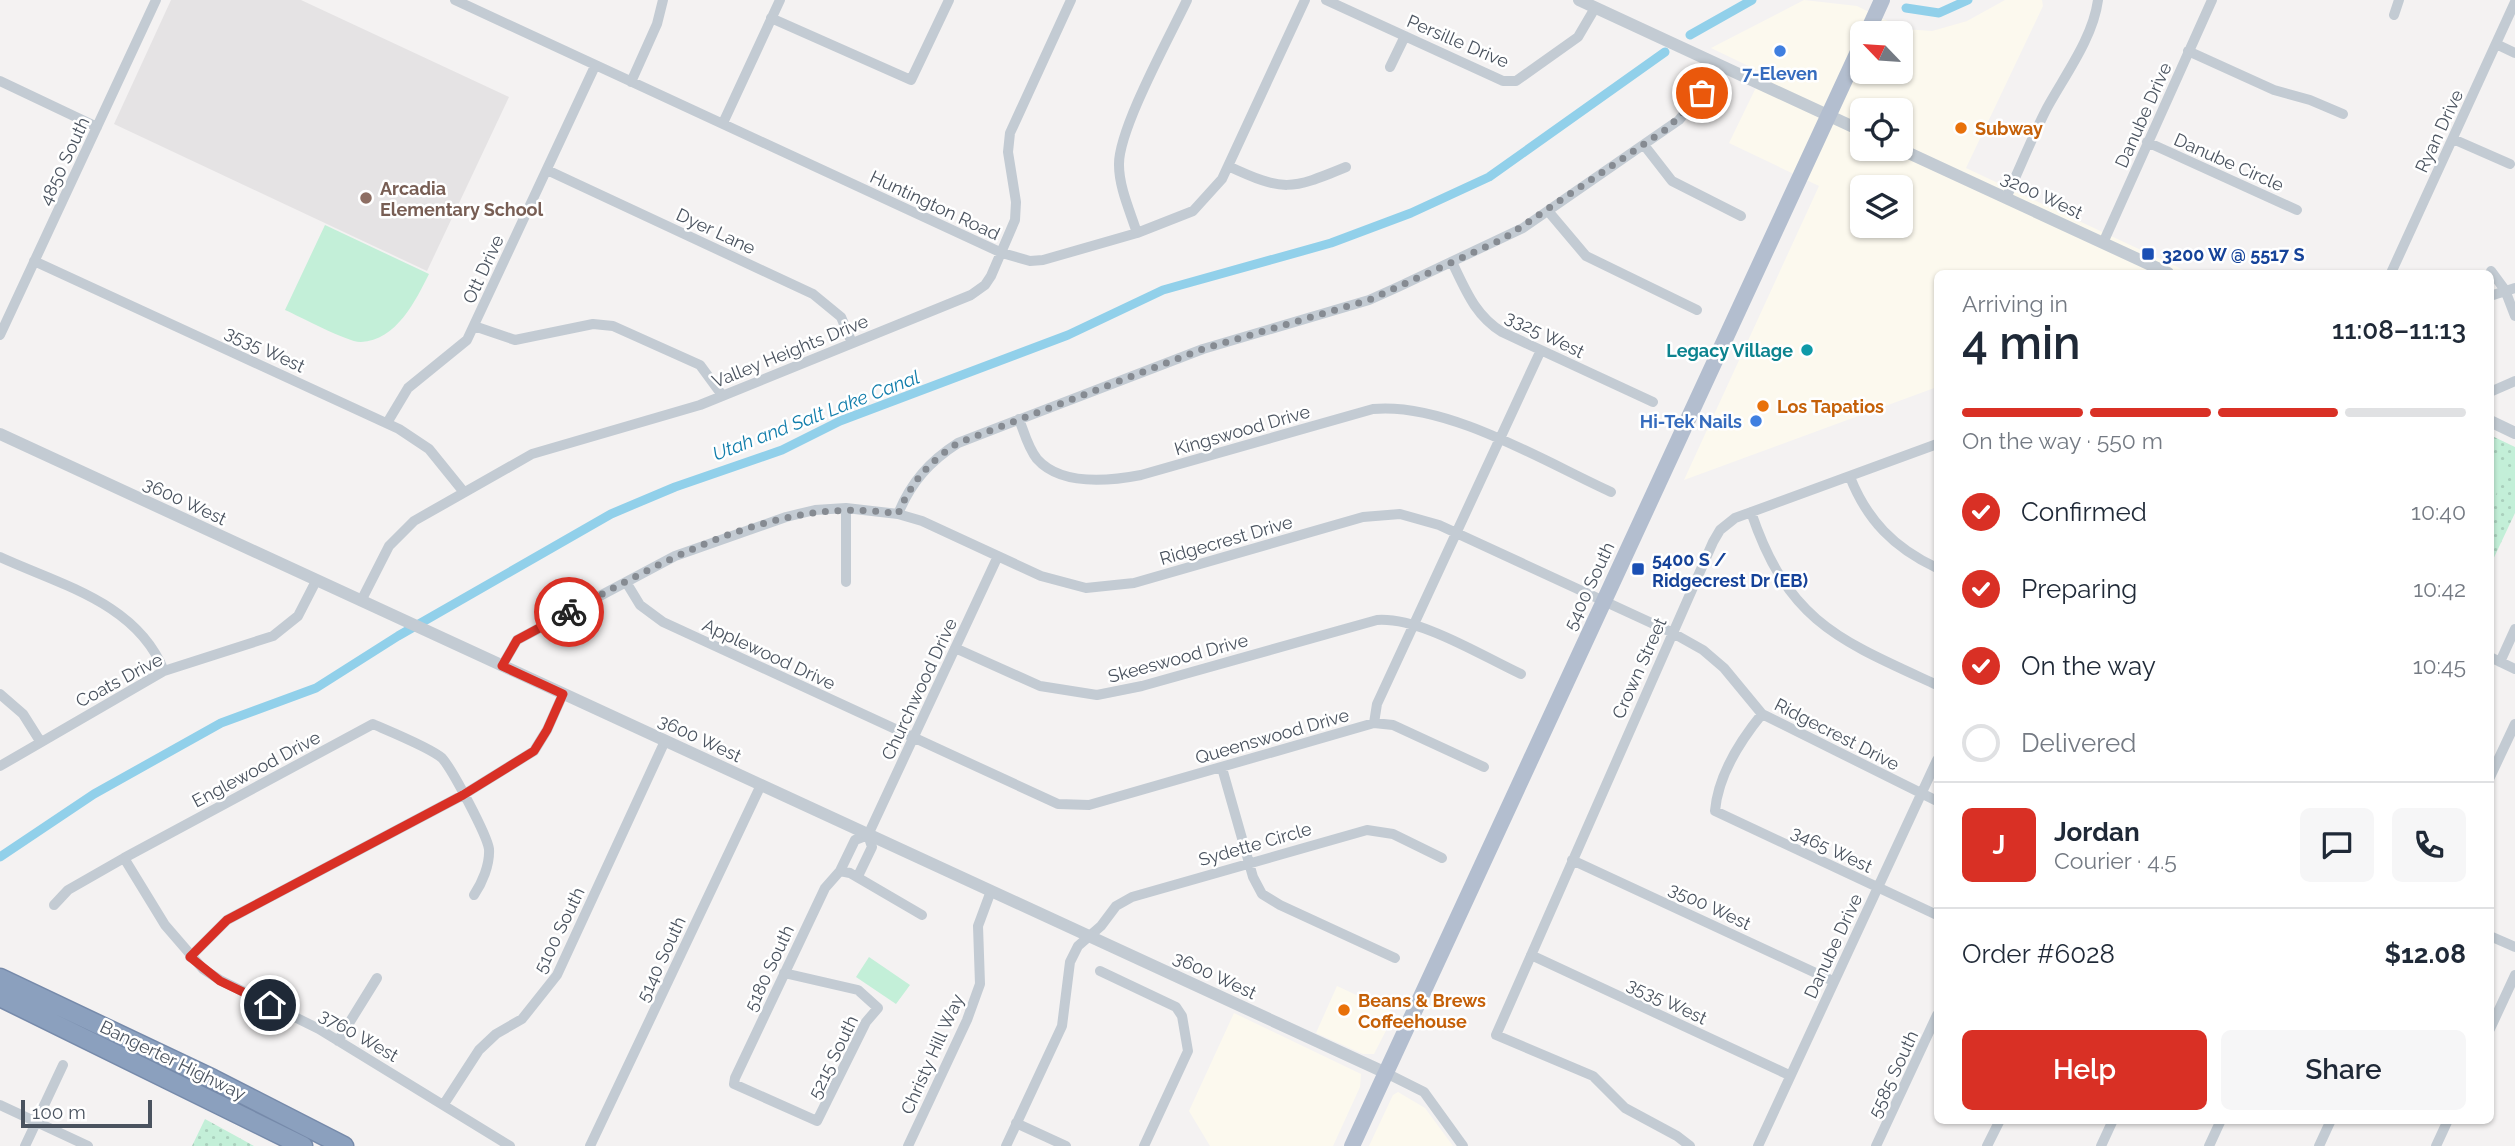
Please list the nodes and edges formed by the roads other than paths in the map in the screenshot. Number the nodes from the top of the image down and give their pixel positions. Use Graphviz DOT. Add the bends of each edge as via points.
graph roads {
  1 [pos="156,0"];
  2 [pos="454,0"];
  3 [pos="663,0"];
  4 [pos="780,0"];
  5 [pos="949,0"];
  6 [pos="1071,0"];
  7 [pos="1187,0"];
  8 [pos="1306,0"];
  9 [pos="1326,0"];
  10 [pos="1579,0"];
  11 [pos="1882,0"];
  12 [pos="2098,0"];
  13 [pos="2212,0"];
  14 [pos="2399,0"];
  15 [pos="2515,2"];
  16 [pos="1595,8"];
  17 [pos="2394,15"];
  18 [pos="771,18"];
  19 [pos="1872,21"];
  20 [pos="1405,36"];
  21 [pos="2496,44"];
  22 [pos="2188,51"];
  23 [pos="2515,53"];
  24 [pos="1717,64"];
  25 [pos="595,66"];
  26 [pos="1390,67"];
  27 [pos="1850,69"];
  28 [pos="0,81"];
  29 [pos="631,82"];
  30 [pos="1829,114"];
  31 [pos="2343,114"];
  32 [pos="723,123"];
  33 [pos="1850,125"];
  34 [pos="97,127"];
  35 [pos="2453,139"];
  36 [pos="2147,142"];
  37 [pos="1644,145"];
  38 [pos="1913,155"];
  39 [pos="2510,164"];
  40 [pos="1228,166"];
  41 [pos="1346,167"];
  42 [pos="547,170"];
  43 [pos="2006,198"];
  44 [pos="2297,210"];
  45 [pos="1548,211"];
  46 [pos="1741,216"];
  47 [pos="1137,233"];
  48 [pos="2103,243"];
  49 [pos="1002,253"];
  50 [pos="34,261"];
  51 [pos="1452,262"];
  52 [pos="2162,270"];
  53 [pos="2392,270"];
  54 [pos="2494,274"];
  55 [pos="2510,289"];
  56 [pos="1697,310"];
  57 [pos="2515,316"];
  58 [pos="474,326"];
  59 [pos="0,335"];
  60 [pos="852,343"];
  61 [pos="1541,350"];
  62 [pos="2515,380"];
  63 [pos="2494,390"];
  64 [pos="722,395"];
  65 [pos="1653,402"];
  66 [pos="1019,419"];
  67 [pos="387,423"];
  68 [pos="2494,423"];
  69 [pos="2515,433"];
  70 [pos="0,434"];
  71 [pos="1498,440"];
  72 [pos="1934,445"];
  73 [pos="1850,477"];
  74 [pos="463,491"];
  75 [pos="1611,492"];
  76 [pos="846,508"];
  77 [pos="1751,512"];
  78 [pos="898,514"];
  79 [pos="1455,532"];
  80 [pos="998,556"];
  81 [pos="0,557"];
  82 [pos="1934,566"];
  83 [pos="316,581"];
  84 [pos="625,582"];
  85 [pos="846,582"];
  86 [pos="361,601"];
  87 [pos="1603,601"];
  88 [pos="1413,625"];
  89 [pos="2515,629"];
  90 [pos="1671,632"];
  91 [pos="955,648"];
  92 [pos="2495,659"];
  93 [pos="502,666"];
  94 [pos="2515,668"];
  95 [pos="164,671"];
  96 [pos="1521,674"];
  97 [pos="1934,684"];
  98 [pos="0,694"];
  99 [pos="563,694"];
  100 [pos="1762,714"];
  101 [pos="1374,723"];
  102 [pos="2515,724"];
  103 [pos="913,738"];
  104 [pos="40,741"];
  105 [pos="665,741"];
  106 [pos="0,766"];
  107 [pos="1934,766"];
  108 [pos="1484,767"];
  109 [pos="1222,768"];
  110 [pos="2494,769"];
  111 [pos="761,785"];
  112 [pos="1921,793"];
  113 [pos="463,795"];
  114 [pos="1934,800"];
  115 [pos="868,835"];
  116 [pos="124,858"];
  117 [pos="1442,858"];
  118 [pos="1573,860"];
  119 [pos="1249,862"];
  120 [pos="840,871"];
  121 [pos="858,876"];
  122 [pos="1878,887"];
  123 [pos="991,891"];
  124 [pos="474,895"];
  125 [pos="54,905"];
  126 [pos="1934,914"];
  127 [pos="922,915"];
  128 [pos="1089,936"];
  129 [pos="2494,938"];
  130 [pos="2515,947"];
  131 [pos="1531,955"];
  132 [pos="190,957"];
  133 [pos="1395,958"];
  134 [pos="1100,971"];
  135 [pos="784,973"];
  136 [pos="2515,975"];
  137 [pos="0,978"];
  138 [pos="377,978"];
  139 [pos="1833,982"];
  140 [pos="0,998"];
  141 [pos="2494,1020"];
  142 [pos="1934,1021"];
  143 [pos="338,1041"];
  144 [pos="63,1065"];
  145 [pos="1386,1073"];
  146 [pos="1789,1075"];
  147 [pos="444,1104"];
  148 [pos="0,1105"];
  149 [pos="817,1121"];
  150 [pos="36,1122"];
  151 [pos="1016,1123"];
  152 [pos="1998,1124"];
  153 [pos="2111,1124"];
  154 [pos="2219,1124"];
  155 [pos="2329,1124"];
  156 [pos="2446,1124"];
  157 [pos="25,1146"];
  158 [pos="88,1146"];
  159 [pos="303,1146"];
  160 [pos="344,1146"];
  161 [pos="510,1146"];
  162 [pos="590,1146"];
  163 [pos="908,1146"];
  164 [pos="1006,1146"];
  165 [pos="1066,1146"];
  166 [pos="1144,1146"];
  167 [pos="1352,1146"];
  168 [pos="1463,1146"];
  169 [pos="1690,1146"];
  170 [pos="1758,1146"];
  171 [pos="1876,1146"];
  172 [pos="1987,1146"];
  173 [pos="2101,1146"];
  174 [pos="2209,1146"];
  175 [pos="2319,1146"];
  176 [pos="2436,1146"];
  1 -- 34 [label="street, 4850 South"];
  2 -- 25 [label="street, Huntington Road"];
  3 -- 29 [label="street"];
  4 -- 18 [label="street"];
  5 -- 18 [label="street" via="911,80"];
  6 -- 49 [label="street, Valley Heights Drive" via="1010,133 1016,211"];
  7 -- 47 [label="street" via="1119,155 1121,183"];
  8 -- 40 [label="street, Huntington Road"];
  9 -- 20 [label="street, Persille Drive"];
  10 -- 16 [label="street"];
  11 -- 19 [label="main road"];
  12 -- 43 [label="street" via="2076,56"];
  13 -- 22 [label="street, Danube Drive"];
  14 -- 17 [label="street"];
  15 -- 21 [label="street, Ryan Drive"];
  16 -- 20 [label="street, Persille Drive" via="1578,37 1516,81 1503,81"];
  16 -- 24 [label="street"];
  18 -- 32 [label="street"];
  20 -- 26 [label="street"];
  21 -- 23 [label="street"];
  21 -- 35 [label="street, Ryan Drive"];
  22 -- 31 [label="street" via="2274,90"];
  22 -- 36 [label="street, Danube Drive"];
  24 -- 30 [label="street"];
  24 -- 37 [label="street" via="1691,107"];
  25 -- 29 [label="street, Huntington Road"];
  25 -- 42 [label="street, Ott Drive"];
  27 -- 30 [label="main road, 5400 South"];
  28 -- 34 [label="street"];
  29 -- 32 [label="street, Huntington Road"];
  30 -- 33 [label="street"];
  30 -- 87 [label="main road, 5400 South"];
  32 -- 49 [label="street, Huntington Road"];
  34 -- 50 [label="street, 4850 South"];
  35 -- 39 [label="street"];
  35 -- 53 [label="street, Ryan Drive"];
  36 -- 44 [label="street, Danube Circle"];
  36 -- 48 [label="street, Danube Drive"];
  37 -- 45 [label="street"];
  37 -- 46 [label="street" via="1672,181"];
  38 -- 43 [label="street, 3200 West"];
  40 -- 41 [label="street" via="1281,187 1303,184"];
  40 -- 47 [label="street, Huntington Road" via="1214,191 1193,211"];
  42 -- 58 [label="street, Ott Drive"];
  42 -- 60 [label="street, Dyer Lane" via="813,294 841,317"];
  43 -- 48 [label="street, 3200 West"];
  45 -- 51 [label="street" via="1503,239"];
  45 -- 56 [label="street" via="1586,257"];
  47 -- 49 [label="street, Huntington Road" via="1043,260"];
  48 -- 52 [label="street, 3200 West"];
  49 -- 60 [label="street, Valley Heights Drive" via="979,290"];
  50 -- 59 [label="street, 4850 South"];
  50 -- 67 [label="street, 3535 West"];
  51 -- 61 [label="street, 3325 West" via="1474,308 1486,322"];
  51 -- 66 [label="street" via="1369,300 1203,349"];
  54 -- 55 [label="street"];
  55 -- 57 [label="street"];
  58 -- 64 [label="street" via="515,340 593,324 623,328 700,365"];
  58 -- 67 [label="street, Ott Drive" via="460,349 408,388"];
  60 -- 64 [label="street, Valley Heights Drive"];
  61 -- 65 [label="street, 3325 West"];
  61 -- 71 [label="street, Queenswood Drive"];
  62 -- 63 [label="street"];
  64 -- 74 [label="street, Valley Heights Drive" via="541,450"];
  66 -- 71 [label="street, Kingswood Drive" via="1031,449 1048,467 1071,476 1104,480 1141,475 1392,407 1433,412"];
  66 -- 78 [label="street" via="942,454 915,480"];
  67 -- 74 [label="street, 3535 West" via="429,449"];
  68 -- 69 [label="street"];
  70 -- 83 [label="street, 3600 West"];
  71 -- 75 [label="street, Kingswood Drive"];
  71 -- 79 [label="street, Queenswood Drive"];
  72 -- 73 [label="street, Crown Street"];
  73 -- 77 [label="street, Crown Street"];
  73 -- 82 [label="street" via="1871,520 1888,538"];
  74 -- 86 [label="street, Valley Heights Drive" via="401,532 377,565"];
  76 -- 78 [label="street, Ridgecrest Drive"];
  76 -- 84 [label="street, Ridgecrest Drive" via="786,517 675,556"];
  76 -- 85 [label="street"];
  77 -- 90 [label="street, Crown Street" via="1720,530"];
  77 -- 97 [label="street" via="1779,578 1810,616 1834,635"];
  78 -- 80 [label="street, Ridgecrest Drive"];
  79 -- 80 [label="street, Ridgecrest Drive" via="1412,516 1382,514 1105,588 1068,585"];
  79 -- 87 [label="street, Ridgecrest Drive"];
  79 -- 88 [label="street, Queenswood Drive"];
  80 -- 91 [label="street, Churchwood Drive"];
  81 -- 95 [label="street" via="128,618 148,641"];
  83 -- 86 [label="street, 3600 West"];
  83 -- 95 [label="street, Coats Drive" via="298,616 273,636"];
  84 -- 93 [label="street, Ridgecrest Drive" via="517,640"];
  84 -- 103 [label="street, Applewood Drive" via="640,605 663,622"];
  86 -- 93 [label="street, 3600 West"];
  87 -- 90 [label="street, Ridgecrest Drive"];
  87 -- 145 [label="main road, 5400 South"];
  88 -- 91 [label="street, Skeeswood Drive" via="1377,620 1097,695 1040,686"];
  88 -- 96 [label="street, Skeeswood Drive"];
  88 -- 101 [label="street, Queenswood Drive" via="1377,704"];
  89 -- 92 [label="street"];
  90 -- 100 [label="street, Ridgecrest Drive" via="1724,668"];
  90 -- 118 [label="street, Crown Street"];
  91 -- 103 [label="street, Churchwood Drive"];
  92 -- 94 [label="street"];
  93 -- 99 [label="street, 3600 West"];
  95 -- 104 [label="street, Coats Drive"];
  98 -- 104 [label="street" via="23,714"];
  99 -- 105 [label="street, 3600 West"];
  99 -- 113 [label="street" via="534,751"];
  100 -- 112 [label="street, Ridgecrest Drive"];
  100 -- 122 [label="street, 3465 West" via="1739,746 1715,811"];
  101 -- 108 [label="street" via="1393,725"];
  101 -- 109 [label="street, Queenswood Drive"];
  102 -- 110 [label="street"];
  103 -- 109 [label="street, Queenswood Drive" via="1044,799 1073,806"];
  103 -- 115 [label="street, Churchwood Drive"];
  104 -- 106 [label="street, Coats Drive"];
  105 -- 111 [label="street, 3600 West"];
  105 -- 147 [label="street, 5100 South" via="557,975 525,1022 496,1034 479,1050"];
  107 -- 112 [label="street, Danube Drive"];
  109 -- 119 [label="street"];
  111 -- 115 [label="street, 3600 West"];
  111 -- 162 [label="street, 5140 South"];
  112 -- 114 [label="street, Ridgecrest Drive"];
  112 -- 122 [label="street, Danube Drive"];
  113 -- 116 [label="street, Englewood Drive" via="441,757 373,724"];
  113 -- 124 [label="street" via="489,851"];
  113 -- 132 [label="street" via="227,920"];
  115 -- 120 [label="street, 5180 South" via="855,840"];
  115 -- 121 [label="street" via="872,847"];
  115 -- 123 [label="street, 3600 West"];
  116 -- 125 [label="street, Englewood Drive" via="68,890"];
  116 -- 132 [label="street, 3760 West" via="165,926"];
  117 -- 119 [label="street, Sydette Circle" via="1392,834 1367,830"];
  118 -- 131 [label="street, Crown Street"];
  118 -- 139 [label="street, 3500 West"];
  119 -- 128 [label="street, Sydette Circle" via="1124,900"];
  119 -- 133 [label="street" via="1257,887 1269,900"];
  120 -- 121 [label="street"];
  120 -- 135 [label="street, 5180 South" via="825,888"];
  121 -- 127 [label="street"];
  122 -- 126 [label="street, 3465 West"];
  122 -- 139 [label="street, Danube Drive"];
  123 -- 128 [label="street, 3600 West"];
  123 -- 163 [label="street, Christy Hill Way" via="978,926 979,984"];
  128 -- 145 [label="street, 3600 West"];
  128 -- 151 [label="street, Sydette Circle" via="1070,962 1062,1026"];
  129 -- 130 [label="street"];
  131 -- 146 [label="street, 3535 West"];
  131 -- 169 [label="street, Crown Street" via="1496,1035 1593,1076 1625,1108"];
  132 -- 143 [label="street, 3760 West" via="220,981"];
  134 -- 166 [label="street" via="1176,1007 1189,1041"];
  135 -- 149 [label="street, 5180 South" via="734,1084"];
  135 -- 149 [label="street, 5215 South" via="858,990 878,1008 866,1022"];
  136 -- 141 [label="street"];
  137 -- 160 [label="highway, Bangerter Highway"];
  138 -- 143 [label="street"];
  139 -- 146 [label="street, Danube Drive"];
  140 -- 159 [label="highway, Bangerter Highway"];
  142 -- 171 [label="street, 5585 South"];
  143 -- 147 [label="street, 3760 West"];
  144 -- 150 [label="street"];
  145 -- 167 [label="main road, 5400 South"];
  145 -- 168 [label="street" via="1424,1092"];
  146 -- 170 [label="street, Danube Drive"];
  147 -- 161 [label="street, 3760 West"];
  148 -- 150 [label="street"];
  150 -- 157 [label="street"];
  150 -- 158 [label="street"];
  151 -- 164 [label="street, Sydette Circle"];
  151 -- 165 [label="street"];
  152 -- 172 [label="street"];
  153 -- 173 [label="street"];
  154 -- 174 [label="street"];
  155 -- 175 [label="street"];
  156 -- 176 [label="street"];
}
